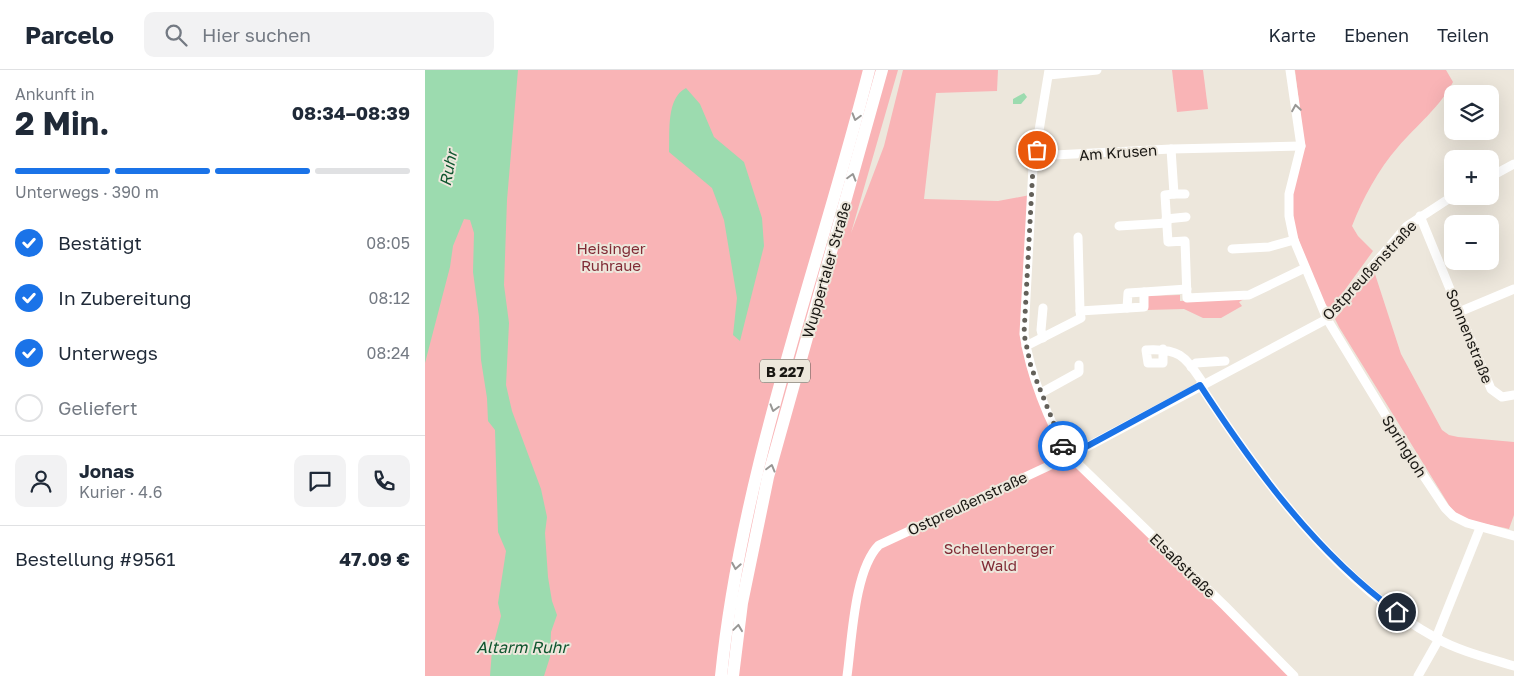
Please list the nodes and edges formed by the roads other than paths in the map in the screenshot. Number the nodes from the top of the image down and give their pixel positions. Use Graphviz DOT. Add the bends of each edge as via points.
graph roads {
  1 [pos="869,70"];
  2 [pos="882,70"];
  3 [pos="1097,70"];
  4 [pos="1290,70"];
  5 [pos="1049,73"];
  6 [pos="1301,146"];
  7 [pos="1171,149"];
  8 [pos="1035,156"];
  9 [pos="1514,164"];
  10 [pos="1499,172"];
  11 [pos="1174,194"];
  12 [pos="1185,194"];
  13 [pos="1444,201"];
  14 [pos="1420,216"];
  15 [pos="1187,217"];
  16 [pos="1166,221"];
  17 [pos="1119,226"];
  18 [pos="1078,237"];
  19 [pos="1294,240"];
  20 [pos="1232,249"];
  21 [pos="1305,268"];
  22 [pos="1187,289"];
  23 [pos="1514,289"];
  24 [pos="1144,292"];
  25 [pos="1043,308"];
  26 [pos="1127,308"];
  27 [pos="1080,311"];
  28 [pos="1459,312"];
  29 [pos="1327,319"];
  30 [pos="1043,338"];
  31 [pos="1026,346"];
  32 [pos="1163,349"];
  33 [pos="1225,361"];
  34 [pos="1079,365"];
  35 [pos="1191,367"];
  36 [pos="1202,384"];
  37 [pos="1041,392"];
  38 [pos="1514,395"];
  39 [pos="1069,456"];
  40 [pos="1480,528"];
  41 [pos="1514,536"];
  42 [pos="1438,639"];
  43 [pos="1514,666"];
  44 [pos="721,676"];
  45 [pos="733,676"];
  46 [pos="847,676"];
  47 [pos="1294,676"];
  48 [pos="1418,676"];
  1 -- 44 [label="main road, Wuppertaler Straße / B 227, one-way" via="755,482 728,608"];
  45 -- 2 [label="main road, Wuppertaler Straße / B 227, one-way" via="742,603 760,512"];
  3 -- 5 [label="street"];
  6 -- 4 [label="street, Springloh, one-way"];
  5 -- 8 [label="street, Elsaßstraße"];
  6 -- 7 [label="street, Am Krusen"];
  6 -- 19 [label="street, Springloh" via="1289,204"];
  7 -- 8 [label="street, Am Krusen"];
  7 -- 11 [label="street, Am Krusen"];
  8 -- 31 [label="street, Elsaßstraße" via="1025,312"];
  9 -- 10 [label="street"];
  11 -- 12 [label="street"];
  11 -- 16 [label="street" via="1165,195"];
  13 -- 14 [label="street, Ostpreußenstraße"];
  14 -- 28 [label="street, Sonnenstraße"];
  14 -- 29 [label="street, Ostpreußenstraße" via="1403,231"];
  15 -- 16 [label="street"];
  16 -- 17 [label="street"];
  16 -- 22 [label="street" via="1168,242 1185,241"];
  18 -- 27 [label="street"];
  19 -- 20 [label="street" via="1269,247"];
  19 -- 21 [label="street, Springloh"];
  21 -- 22 [label="street" via="1249,295 1187,298"];
  21 -- 29 [label="street, Springloh"];
  22 -- 24 [label="street"];
  23 -- 28 [label="street"];
  24 -- 26 [label="street" via="1127,293"];
  24 -- 26 [label="street" via="1145,307"];
  25 -- 30 [label="street"];
  26 -- 27 [label="street"];
  27 -- 30 [label="street" via="1081,318"];
  28 -- 38 [label="street, Sonnenstraße" via="1491,388 1502,397"];
  29 -- 36 [label="street, Ostpreußenstraße"];
  29 -- 40 [label="street, Springloh" via="1440,501 1459,520"];
  30 -- 31 [label="street"];
  31 -- 37 [label="street, Elsaßstraße"];
  32 -- 35 [label="street" via="1184,357"];
  33 -- 35 [label="street" via="1196,363"];
  34 -- 37 [label="street" via="1079,372"];
  35 -- 36 [label="street"];
  36 -- 39 [label="street, Ostpreußenstraße"];
  36 -- 42 [label="street" via="1249,456 1317,538 1373,594"];
  37 -- 39 [label="street, Elsaßstraße"];
  39 -- 46 [label="street, Ostpreußenstraße" via="879,545 869,557 862,576"];
  39 -- 47 [label="street, Elsaßstraße"];
  40 -- 41 [label="street, Springloh"];
  40 -- 42 [label="street"];
  42 -- 43 [label="street"];
  42 -- 48 [label="street"];
}
